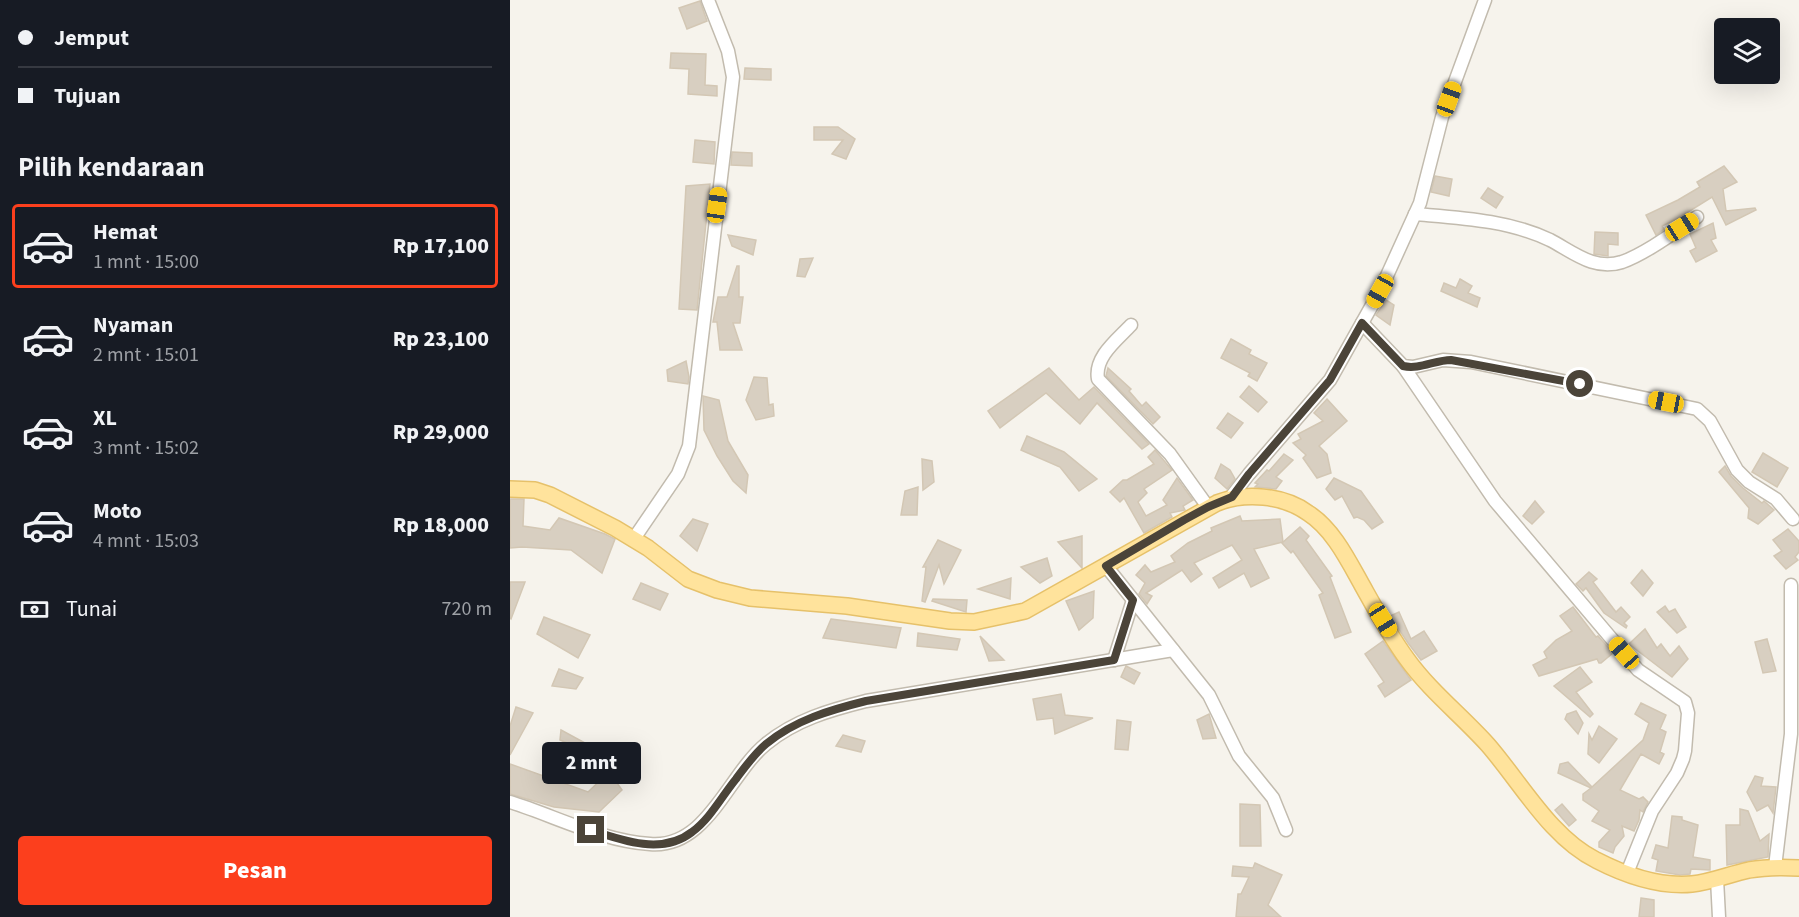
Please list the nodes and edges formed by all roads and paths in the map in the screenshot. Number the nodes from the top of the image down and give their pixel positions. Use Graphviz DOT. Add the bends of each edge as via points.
graph roads {
  1 [pos="708,0"];
  2 [pos="1485,0"];
  3 [pos="1415,214"];
  4 [pos="1697,218"];
  5 [pos="1362,323"];
  6 [pos="1131,325"];
  7 [pos="1403,366"];
  8 [pos="510,489"];
  9 [pos="1232,497"];
  10 [pos="1208,507"];
  11 [pos="1793,519"];
  12 [pos="633,540"];
  13 [pos="1106,566"];
  14 [pos="1791,585"];
  15 [pos="1133,600"];
  16 [pos="1173,650"];
  17 [pos="1114,660"];
  18 [pos="510,802"];
  19 [pos="1286,830"];
  20 [pos="1775,867"];
  21 [pos="1799,868"];
  22 [pos="1627,873"];
  23 [pos="1717,879"];
  24 [pos="1719,917"];
  1 -- 12 [label="street" via="728,51 733,77 689,446 678,474"];
  2 -- 3 [label="street" via="1442,117"];
  3 -- 4 [label="street" via="1522,229 1590,262 1607,264 1635,256"];
  3 -- 5 [label="street"];
  5 -- 7 [label="street"];
  5 -- 9 [label="street" via="1330,380"];
  6 -- 10 [label="street" via="1100,359 1098,379 1177,462"];
  7 -- 11 [label="street" via="1460,361 1697,409 1708,417 1743,477 1776,499"];
  7 -- 22 [label="street" via="1502,510 1638,670 1685,702 1686,751 1677,773 1652,811"];
  8 -- 12 [label="main road" via="550,495"];
  9 -- 10 [label="main road"];
  9 -- 22 [label="main road" via="1267,498 1292,504 1327,530 1408,660 1487,744 1548,822 1576,849"];
  10 -- 13 [label="main road"];
  12 -- 13 [label="main road" via="688,579 717,590 750,598 847,606 950,621 974,622 1025,611"];
  13 -- 15 [label="street"];
  14 -- 20 [label="street" via="1791,734"];
  15 -- 16 [label="street"];
  15 -- 17 [label="street"];
  16 -- 17 [label="street"];
  16 -- 19 [label="street" via="1209,695 1239,756 1273,798"];
  17 -- 18 [label="street" via="866,701 807,719 765,744 703,822 679,841 651,845 611,837"];
  20 -- 21 [label="main road"];
  20 -- 23 [label="main road"];
  22 -- 23 [label="main road" via="1673,885"];
  23 -- 24 [label="street"];
}
